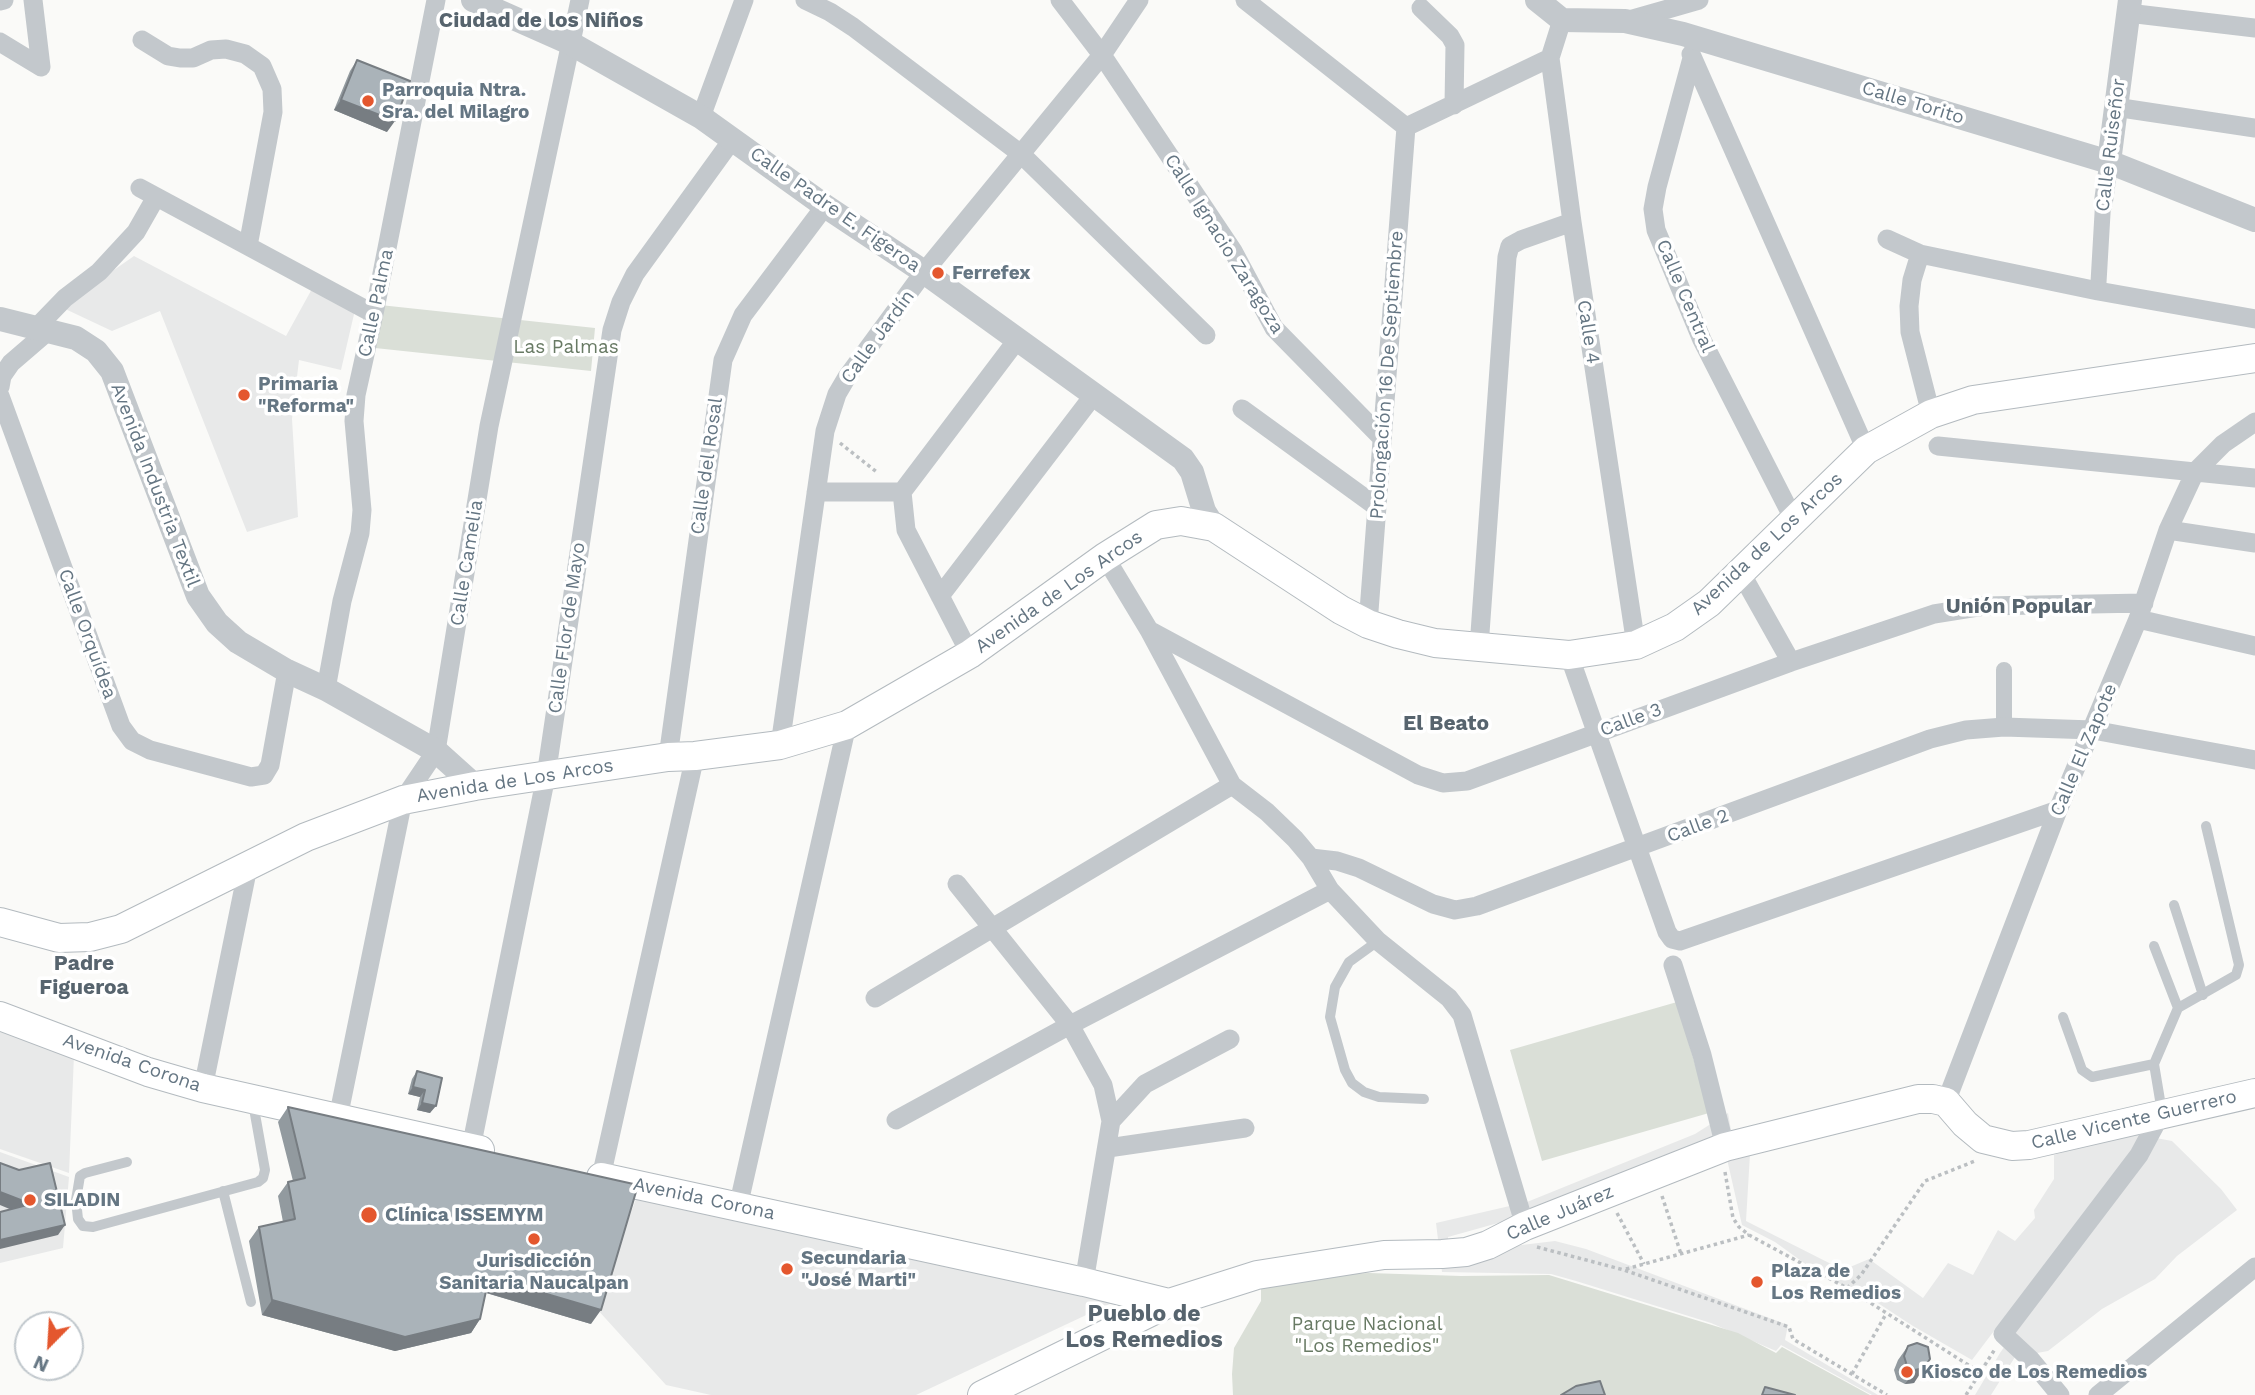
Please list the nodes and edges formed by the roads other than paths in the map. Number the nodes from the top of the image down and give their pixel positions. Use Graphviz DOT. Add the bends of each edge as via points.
graph roads {
  1 [pos="33,0"];
  2 [pos="436,0"];
  3 [pos="473,0"];
  4 [pos="580,0"];
  5 [pos="744,0"];
  6 [pos="805,0"];
  7 [pos="1060,0"];
  8 [pos="1139,0"];
  9 [pos="1245,0"];
  10 [pos="1699,0"];
  11 [pos="2129,6"];
  12 [pos="1548,7"];
  13 [pos="1421,8"];
  14 [pos="1628,11"];
  15 [pos="2255,28"];
  16 [pos="1683,33"];
  17 [pos="142,40"];
  18 [pos="0,42"];
  19 [pos="570,43"];
  20 [pos="1102,55"];
  21 [pos="1550,58"];
  22 [pos="1692,58"];
  23 [pos="1454,105"];
  24 [pos="2115,107"];
  25 [pos="701,117"];
  26 [pos="1406,127"];
  27 [pos="2255,128"];
  28 [pos="732,139"];
  29 [pos="1021,154"];
  30 [pos="2109,162"];
  31 [pos="2102,205"];
  32 [pos="825,206"];
  33 [pos="2255,220"];
  34 [pos="1572,222"];
  35 [pos="1887,239"];
  36 [pos="248,246"];
  37 [pos="1920,254"];
  38 [pos="924,272"];
  39 [pos="2098,290"];
  40 [pos="374,314"];
  41 [pos="0,319"];
  42 [pos="2255,319"];
  43 [pos="41,330"];
  44 [pos="1206,335"];
  45 [pos="1017,340"];
  46 [pos="2255,358"];
  47 [pos="0,387"];
  48 [pos="0,396"];
  49 [pos="1093,396"];
  50 [pos="1242,409"];
  51 [pos="1931,414"];
  52 [pos="2255,422"];
  53 [pos="1382,438"];
  54 [pos="1938,446"];
  55 [pos="1866,450"];
  56 [pos="2195,472"];
  57 [pos="2255,478"];
  58 [pos="816,492"];
  59 [pos="902,492"];
  60 [pos="1377,507"];
  61 [pos="1794,520"];
  62 [pos="1214,527"];
  63 [pos="2168,530"];
  64 [pos="2255,542"];
  65 [pos="1105,557"];
  66 [pos="1741,573"];
  67 [pos="940,596"];
  68 [pos="2141,611"];
  69 [pos="1368,624"];
  70 [pos="1149,630"];
  71 [pos="1636,645"];
  72 [pos="2255,646"];
  73 [pos="1479,647"];
  74 [pos="970,654"];
  75 [pos="1569,655"];
  76 [pos="1791,662"];
  77 [pos="2004,670"];
  78 [pos="287,671"];
  79 [pos="327,689"];
  80 [pos="847,725"];
  81 [pos="2004,727"];
  82 [pos="2093,730"];
  83 [pos="1596,732"];
  84 [pos="780,745"];
  85 [pos="436,751"];
  86 [pos="681,756"];
  87 [pos="2255,760"];
  88 [pos="546,776"];
  89 [pos="1232,785"];
  90 [pos="475,786"];
  91 [pos="403,800"];
  92 [pos="2058,810"];
  93 [pos="2206,826"];
  94 [pos="1639,848"];
  95 [pos="1311,858"];
  96 [pos="248,867"];
  97 [pos="957,884"];
  98 [pos="1329,891"];
  99 [pos="2174,905"];
  100 [pos="0,922"];
  101 [pos="992,928"];
  102 [pos="1378,941"];
  103 [pos="2154,946"];
  104 [pos="1674,965"];
  105 [pos="2203,995"];
  106 [pos="875,999"];
  107 [pos="2178,1008"];
  108 [pos="0,1016"];
  109 [pos="2063,1017"];
  110 [pos="1070,1025"];
  111 [pos="1230,1040"];
  112 [pos="2154,1064"];
  113 [pos="203,1088"];
  114 [pos="2255,1093"];
  115 [pos="1424,1098"];
  116 [pos="252,1099"];
  117 [pos="1946,1102"];
  118 [pos="2162,1112"];
  119 [pos="338,1118"];
  120 [pos="896,1120"];
  121 [pos="1111,1121"];
  122 [pos="1245,1128"];
  123 [pos="1723,1147"];
  124 [pos="471,1148"];
  125 [pos="1108,1148"];
  126 [pos="510,1156"];
  127 [pos="127,1162"];
  128 [pos="588,1174"];
  129 [pos="223,1191"];
  130 [pos="738,1207"];
  131 [pos="1528,1236"];
  132 [pos="2255,1267"];
  133 [pos="1084,1282"];
  134 [pos="251,1302"];
  135 [pos="1169,1303"];
  136 [pos="982,1395"];
  137 [pos="2060,1395"];
  138 [pos="2098,1395"];
  1 -- 18 [label="street" via="41,67"];
  2 -- 40 [label="street, Calle Palma"];
  3 -- 19 [label="street, Calle Padre E. Figeroa"];
  4 -- 19 [label="street, Calle Camelia"];
  5 -- 25 [label="street"];
  6 -- 29 [label="street" via="853,27"];
  7 -- 20 [label="street, Calle Ignacio Zaragoza"];
  8 -- 20 [label="street, Calle Jardín"];
  9 -- 26 [label="street"];
  10 -- 14 [label="street"];
  11 -- 15 [label="street"];
  11 -- 24 [label="street, Calle Ruiseñor"];
  12 -- 14 [label="street, Calle Torito"];
  12 -- 21 [label="street, Calle 4"];
  13 -- 23 [label="street" via="1455,45"];
  14 -- 16 [label="street, Calle Torito"];
  16 -- 22 [label="street"];
  16 -- 30 [label="street, Calle Torito"];
  17 -- 36 [label="street" via="168,56 193,58 226,49 245,54 262,66 272,89 273,112"];
  19 -- 25 [label="street, Calle Padre E. Figeroa"];
  19 -- 85 [label="street, Calle Camelia" via="489,426"];
  20 -- 29 [label="street, Calle Jardín"];
  20 -- 53 [label="street, Calle Ignacio Zaragoza" via="1233,251 1274,328"];
  21 -- 23 [label="street"];
  21 -- 34 [label="street, Calle 4"];
  22 -- 55 [label="street"];
  22 -- 61 [label="street, Calle Central" via="1657,187 1656,230 1702,340"];
  23 -- 26 [label="street"];
  24 -- 27 [label="street"];
  24 -- 30 [label="street, Calle Ruiseñor"];
  25 -- 28 [label="street, Calle Padre E. Figeroa"];
  26 -- 53 [label="street, Prolongación 16 De Septiembre"];
  28 -- 32 [label="street, Calle Padre E. Figeroa"];
  28 -- 88 [label="street, Calle Flor de Mayo" via="635,274 612,330"];
  29 -- 38 [label="street, Calle Jardín"];
  29 -- 44 [label="street"];
  30 -- 31 [label="street, Calle Ruiseñor"];
  30 -- 33 [label="street, Calle Torito"];
  31 -- 39 [label="street, Calle Ruiseñor"];
  32 -- 38 [label="street, Calle Padre E. Figeroa"];
  32 -- 86 [label="street, Calle del Rosal" via="743,315 723,360"];
  34 -- 71 [label="street, Calle 4"];
  34 -- 73 [label="street" via="1521,240 1510,246 1507,257"];
  35 -- 37 [label="street"];
  36 -- 40 [label="street"];
  36 -- 43 [label="street" via="148,192 136,232 99,272 65,298"];
  37 -- 39 [label="street"];
  37 -- 51 [label="street" via="1912,279 1910,332"];
  38 -- 45 [label="street, Calle Padre E. Figeroa"];
  38 -- 58 [label="street, Calle Jardín" via="837,394 825,431"];
  39 -- 42 [label="street"];
  40 -- 79 [label="street, Calle Palma" via="354,421 360,533 342,601"];
  41 -- 43 [label="street, Avenida Industria Textil"];
  43 -- 47 [label="street" via="11,363"];
  43 -- 78 [label="street, Avenida Industria Textil" via="76,338 96,351 112,371 198,597 237,642"];
  45 -- 49 [label="street, Calle Padre E. Figeroa"];
  45 -- 59 [label="street"];
  46 -- 51 [label="main road, Avenida de Los Arcos" via="1996,396"];
  48 -- 78 [label="street, Calle Orquídea" via="121,726 132,741 251,777 264,775 270,765"];
  49 -- 62 [label="street, Calle Padre E. Figeroa" via="1183,459"];
  49 -- 67 [label="street"];
  50 -- 60 [label="street"];
  51 -- 55 [label="main road, Avenida de Los Arcos"];
  52 -- 56 [label="street, Calle El Zapote" via="2223,444"];
  53 -- 60 [label="street, Prolongación 16 De Septiembre"];
  54 -- 56 [label="street"];
  55 -- 61 [label="main road, Avenida de Los Arcos"];
  56 -- 57 [label="street"];
  56 -- 63 [label="street, Calle El Zapote"];
  58 -- 59 [label="street"];
  58 -- 84 [label="street, Calle Jardín"];
  59 -- 67 [label="street" via="906,530"];
  60 -- 69 [label="street, Prolongación 16 De Septiembre"];
  61 -- 66 [label="main road, Avenida de Los Arcos"];
  62 -- 65 [label="main road, Avenida de Los Arcos" via="1181,521 1156,525"];
  62 -- 69 [label="main road, Avenida de Los Arcos"];
  63 -- 64 [label="street"];
  63 -- 68 [label="street, Calle El Zapote"];
  65 -- 70 [label="street"];
  65 -- 74 [label="main road, Avenida de Los Arcos"];
  66 -- 71 [label="main road, Avenida de Los Arcos" via="1675,627"];
  66 -- 76 [label="street"];
  67 -- 74 [label="street"];
  68 -- 72 [label="street, Calle 3"];
  68 -- 76 [label="street, Calle 3" via="1959,609"];
  68 -- 82 [label="street, Calle El Zapote"];
  69 -- 73 [label="main road, Avenida de Los Arcos" via="1435,643"];
  70 -- 83 [label="street, Calle 3" via="1418,775 1443,783 1467,781"];
  70 -- 89 [label="street"];
  71 -- 75 [label="main road, Avenida de Los Arcos"];
  73 -- 75 [label="main road, Avenida de Los Arcos"];
  74 -- 80 [label="main road, Avenida de Los Arcos"];
  75 -- 83 [label="street"];
  76 -- 83 [label="street, Calle 3"];
  77 -- 81 [label="street"];
  78 -- 79 [label="street, Avenida Industria Textil"];
  79 -- 85 [label="street, Avenida Industria Textil"];
  80 -- 84 [label="main road, Avenida de Los Arcos"];
  80 -- 130 [label="street"];
  81 -- 82 [label="street, Calle 2"];
  81 -- 94 [label="street, Calle 2" via="1930,739"];
  82 -- 87 [label="street, Calle 2"];
  82 -- 92 [label="street, Calle El Zapote"];
  83 -- 94 [label="street"];
  84 -- 86 [label="main road, Avenida de Los Arcos"];
  85 -- 90 [label="street, Avenida Industria Textil"];
  85 -- 91 [label="street, Calle Camelia"];
  86 -- 88 [label="main road, Avenida de Los Arcos"];
  86 -- 128 [label="street, Calle del Rosal"];
  88 -- 90 [label="main road, Avenida de Los Arcos"];
  88 -- 124 [label="street, Calle Flor de Mayo"];
  89 -- 95 [label="street"];
  89 -- 101 [label="street"];
  90 -- 91 [label="main road, Avenida de Los Arcos"];
  91 -- 96 [label="main road, Avenida de Los Arcos" via="306,837"];
  91 -- 119 [label="street, Calle Camelia"];
  92 -- 94 [label="street" via="1679,941 1667,932"];
  92 -- 117 [label="street, Calle El Zapote"];
  93 -- 105 [label="lane" via="2239,965 2236,975"];
  94 -- 95 [label="street, Calle 2" via="1455,910 1359,868"];
  95 -- 98 [label="street"];
  96 -- 100 [label="main road, Avenida de Los Arcos" via="121,929 90,937 59,937"];
  96 -- 113 [label="street"];
  97 -- 101 [label="street"];
  98 -- 102 [label="street"];
  98 -- 110 [label="street"];
  99 -- 105 [label="lane"];
  101 -- 106 [label="street"];
  101 -- 110 [label="street"];
  102 -- 115 [label="lane" via="1349,962 1335,986 1330,1017 1345,1069 1352,1083 1364,1092"];
  102 -- 131 [label="street" via="1448,998 1462,1015"];
  103 -- 107 [label="lane"];
  104 -- 123 [label="street" via="1702,1055"];
  105 -- 107 [label="lane"];
  107 -- 112 [label="lane"];
  108 -- 113 [label="main road, Avenida Corona"];
  109 -- 112 [label="lane" via="2082,1070 2092,1077"];
  110 -- 120 [label="street"];
  110 -- 121 [label="street" via="1103,1085"];
  111 -- 121 [label="street" via="1145,1084"];
  112 -- 118 [label="lane"];
  113 -- 116 [label="main road, Avenida Corona"];
  114 -- 118 [label="main road, Calle Vicente Guerrero"];
  116 -- 119 [label="main road, Avenida Corona"];
  116 -- 129 [label="lane" via="263,1178"];
  117 -- 118 [label="main road, Calle Vicente Guerrero" via="1983,1139 2012,1146"];
  117 -- 123 [label="main road, Calle Juárez" via="1918,1099"];
  118 -- 137 [label="street" via="2139,1155 2003,1334"];
  119 -- 124 [label="main road, Avenida Corona"];
  121 -- 125 [label="street"];
  122 -- 125 [label="street"];
  123 -- 131 [label="main road, Calle Juárez" via="1607,1194"];
  124 -- 126 [label="main road, Avenida Corona"];
  125 -- 133 [label="street"];
  127 -- 129 [label="lane" via="80,1176 76,1200 83,1226"];
  128 -- 130 [label="main road, Avenida Corona"];
  129 -- 134 [label="lane"];
  130 -- 133 [label="main road, Avenida Corona"];
  131 -- 135 [label="main road, Calle Juárez" via="1466,1252 1384,1255 1285,1269"];
  132 -- 138 [label="street"];
  133 -- 135 [label="main road, Avenida Corona"];
  135 -- 136 [label="main road, Calle Juárez"];
}
